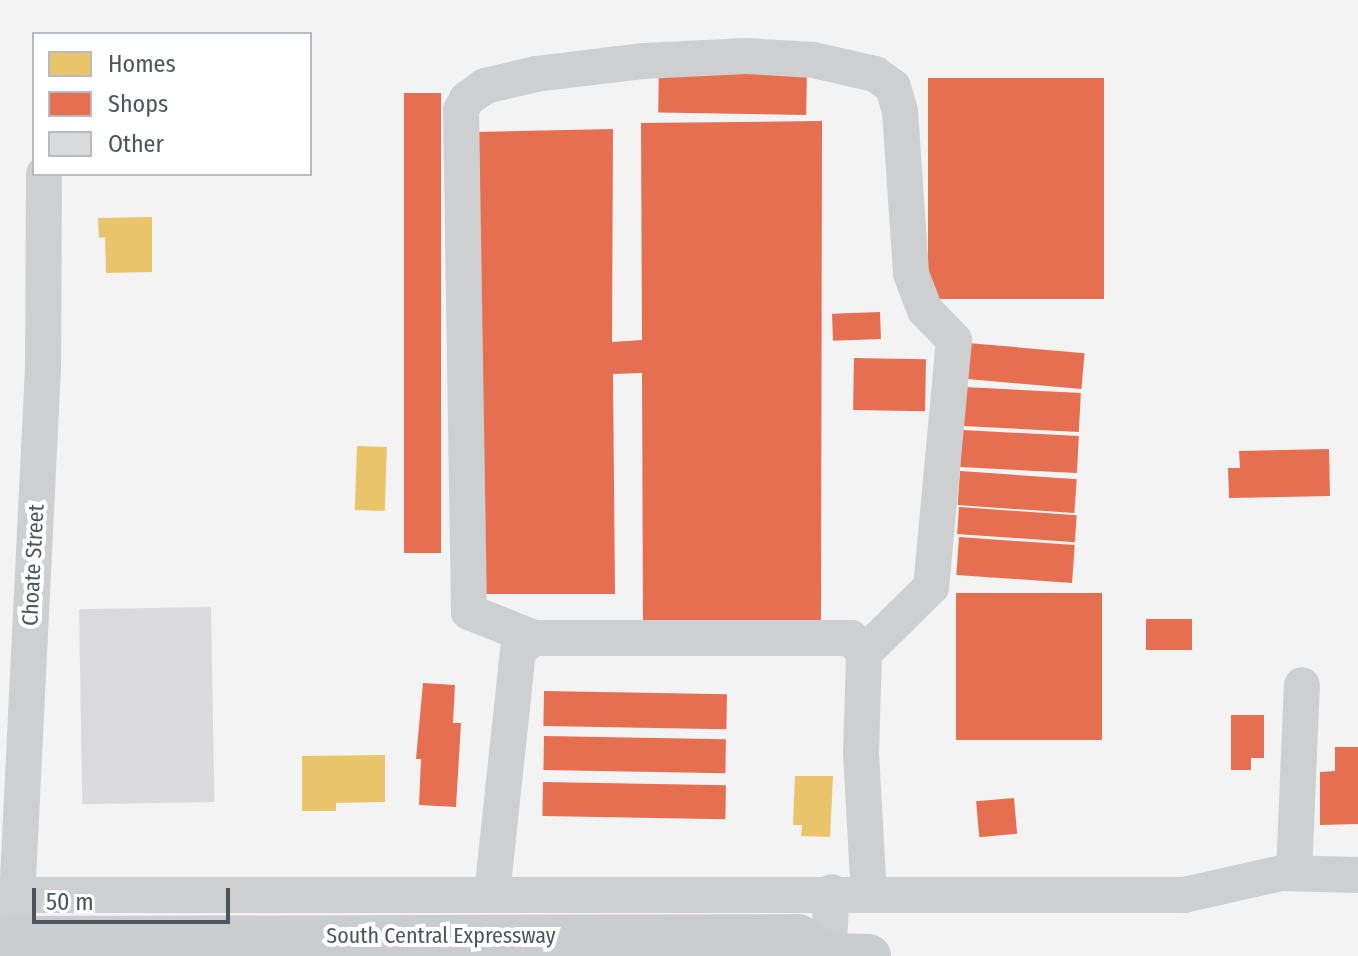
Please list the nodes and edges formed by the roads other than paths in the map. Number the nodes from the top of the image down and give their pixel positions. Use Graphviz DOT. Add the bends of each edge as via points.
graph roads {
  1 [pos="44,176"];
  2 [pos="534,638"];
  3 [pos="864,653"];
  4 [pos="1302,685"];
  5 [pos="1294,873"];
  6 [pos="1358,875"];
  7 [pos="832,892"];
  8 [pos="492,894"];
  9 [pos="869,894"];
  10 [pos="12,932"];
  11 [pos="828,956"];
  12 [pos="869,956"];
  1 -- 10 [label="street, Choate Street" via="43,368"];
  2 -- 3 [label="street" via="851,638"];
  2 -- 3 [label="street" via="469,612 461,110 485,86 536,74 746,56 813,60 875,74 893,87 900,111 911,274 925,310 954,340 931,587"];
  2 -- 8 [label="street" via="518,650"];
  3 -- 9 [label="street" via="861,753"];
  4 -- 5 [label="street"];
  5 -- 6 [label="street"];
  5 -- 9 [label="street" via="1184,895"];
  7 -- 8 [label="street"];
  7 -- 9 [label="street"];
  7 -- 11 [label="street"];
  8 -- 10 [label="street"];
  10 -- 11 [label="main road, South Central Expressway" via="798,936"];
  11 -- 12 [label="main road, South Central Expressway"];
}
